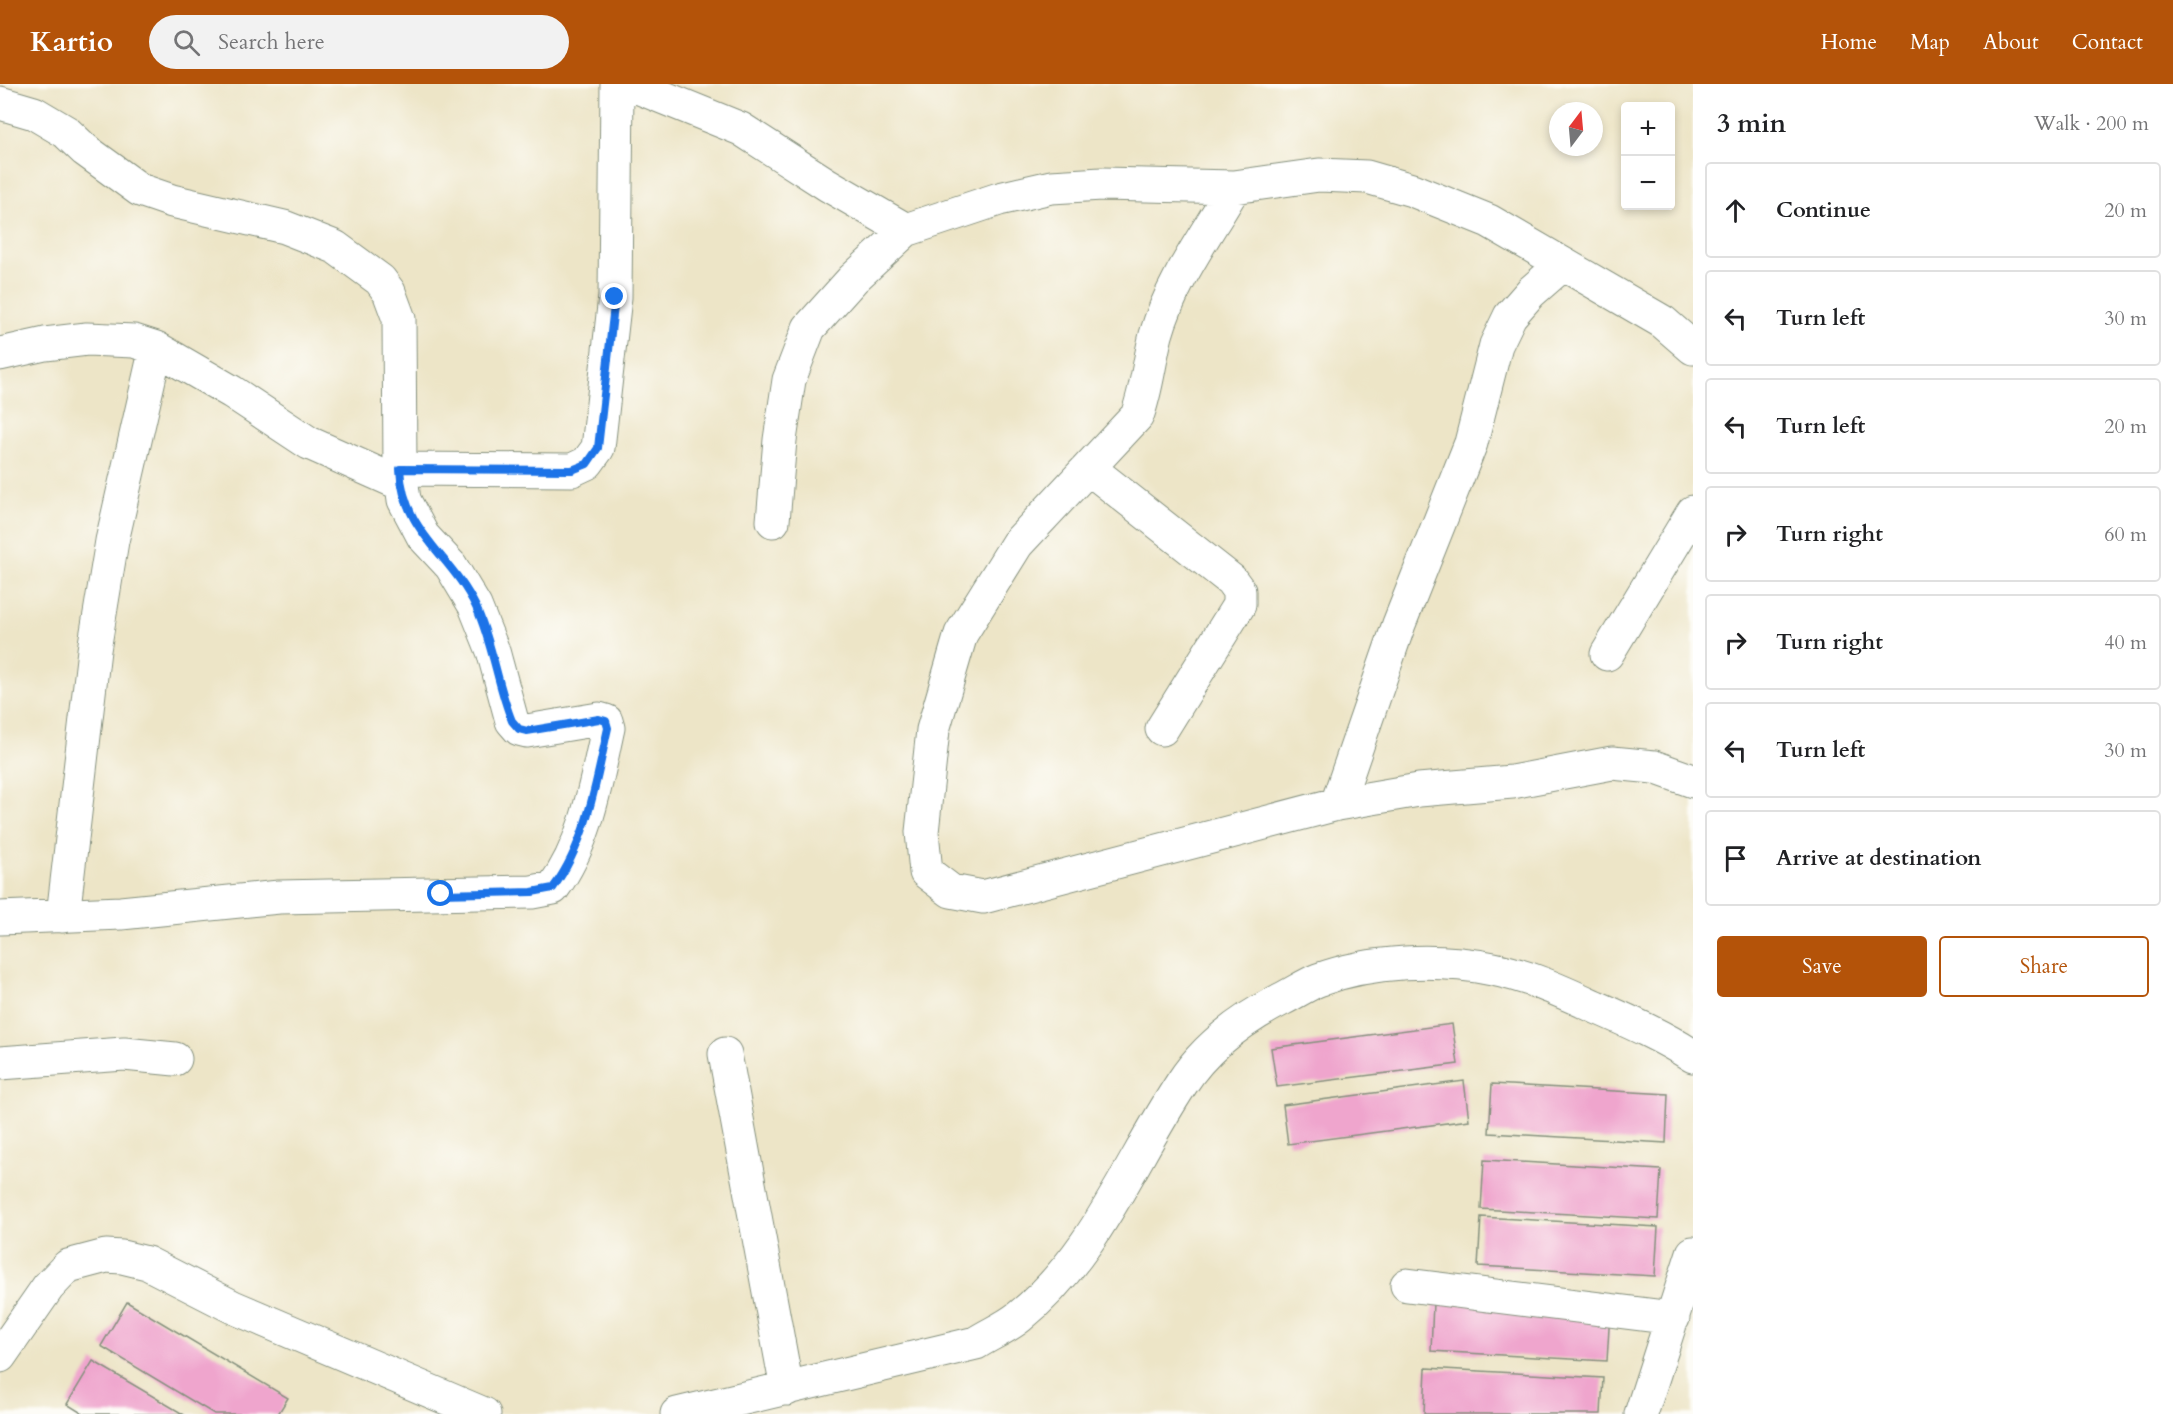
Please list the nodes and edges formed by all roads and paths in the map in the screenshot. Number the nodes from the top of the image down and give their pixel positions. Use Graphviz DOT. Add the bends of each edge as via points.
graph roads {
  1 [pos="617,84"];
  2 [pos="630,84"];
  3 [pos="0,103"];
  4 [pos="1234,187"];
  5 [pos="906,230"];
  6 [pos="1563,264"];
  7 [pos="156,348"];
  8 [pos="1693,348"];
  9 [pos="0,354"];
  10 [pos="1090,469"];
  11 [pos="400,476"];
  12 [pos="1693,512"];
  13 [pos="773,521"];
  14 [pos="1607,654"];
  15 [pos="1162,729"];
  16 [pos="1693,781"];
  17 [pos="1337,804"];
  18 [pos="63,916"];
  19 [pos="0,918"];
  20 [pos="726,1054"];
  21 [pos="1693,1056"];
  22 [pos="175,1059"];
  23 [pos="0,1063"];
  24 [pos="1693,1253"];
  25 [pos="1407,1285"];
  26 [pos="1673,1318"];
  27 [pos="0,1356"];
  28 [pos="787,1389"];
  29 [pos="484,1414"];
  30 [pos="677,1414"];
  31 [pos="1641,1414"];
  1 -- 11 [label="street" via="615,297 598,448 587,464 572,470"];
  2 -- 5 [label="street" via="741,129"];
  3 -- 11 [label="street" via="34,113 66,132 140,190 284,227 335,247 380,279 399,319"];
  4 -- 5 [label="street" via="1051,187 999,199"];
  4 -- 6 [label="street" via="1319,175 1367,177 1412,190 1489,221"];
  4 -- 10 [label="street" via="1172,293 1156,335 1146,393 1137,416"];
  5 -- 13 [label="street" via="853,279 809,328 789,380"];
  6 -- 8 [label="street" via="1663,322"];
  6 -- 17 [label="street" via="1531,291 1510,316 1496,345 1471,443 1399,624"];
  7 -- 9 [label="street" via="134,341 87,339"];
  7 -- 11 [label="street" via="309,443"];
  7 -- 18 [label="street" via="111,541 94,650"];
  10 -- 15 [label="street" via="1231,580 1239,591 1239,605"];
  10 -- 17 [label="street" via="1062,492 1017,544 962,634 933,730 922,832 926,872 951,891 983,897"];
  11 -- 18 [label="street" via="404,500 423,536 451,566 475,606 493,651 512,721 527,731 606,721 608,728 592,799 567,868 553,888 532,892 279,897"];
  12 -- 14 [label="street"];
  16 -- 17 [label="street" via="1654,767 1612,763 1512,782 1419,790"];
  18 -- 19 [label="street"];
  20 -- 28 [label="street"];
  21 -- 28 [label="street" via="1663,1036 1551,987 1494,969 1401,963 1318,980 1256,1012 1212,1048 1183,1081 1096,1231 1070,1266 1017,1319 976,1342"];
  22 -- 23 [label="street" via="124,1054"];
  24 -- 26 [label="street"];
  25 -- 26 [label="street"];
  26 -- 31 [label="street"];
  27 -- 29 [label="street" via="48,1287 68,1266 106,1256 122,1257 147,1263 233,1307"];
  28 -- 30 [label="street"];
}
